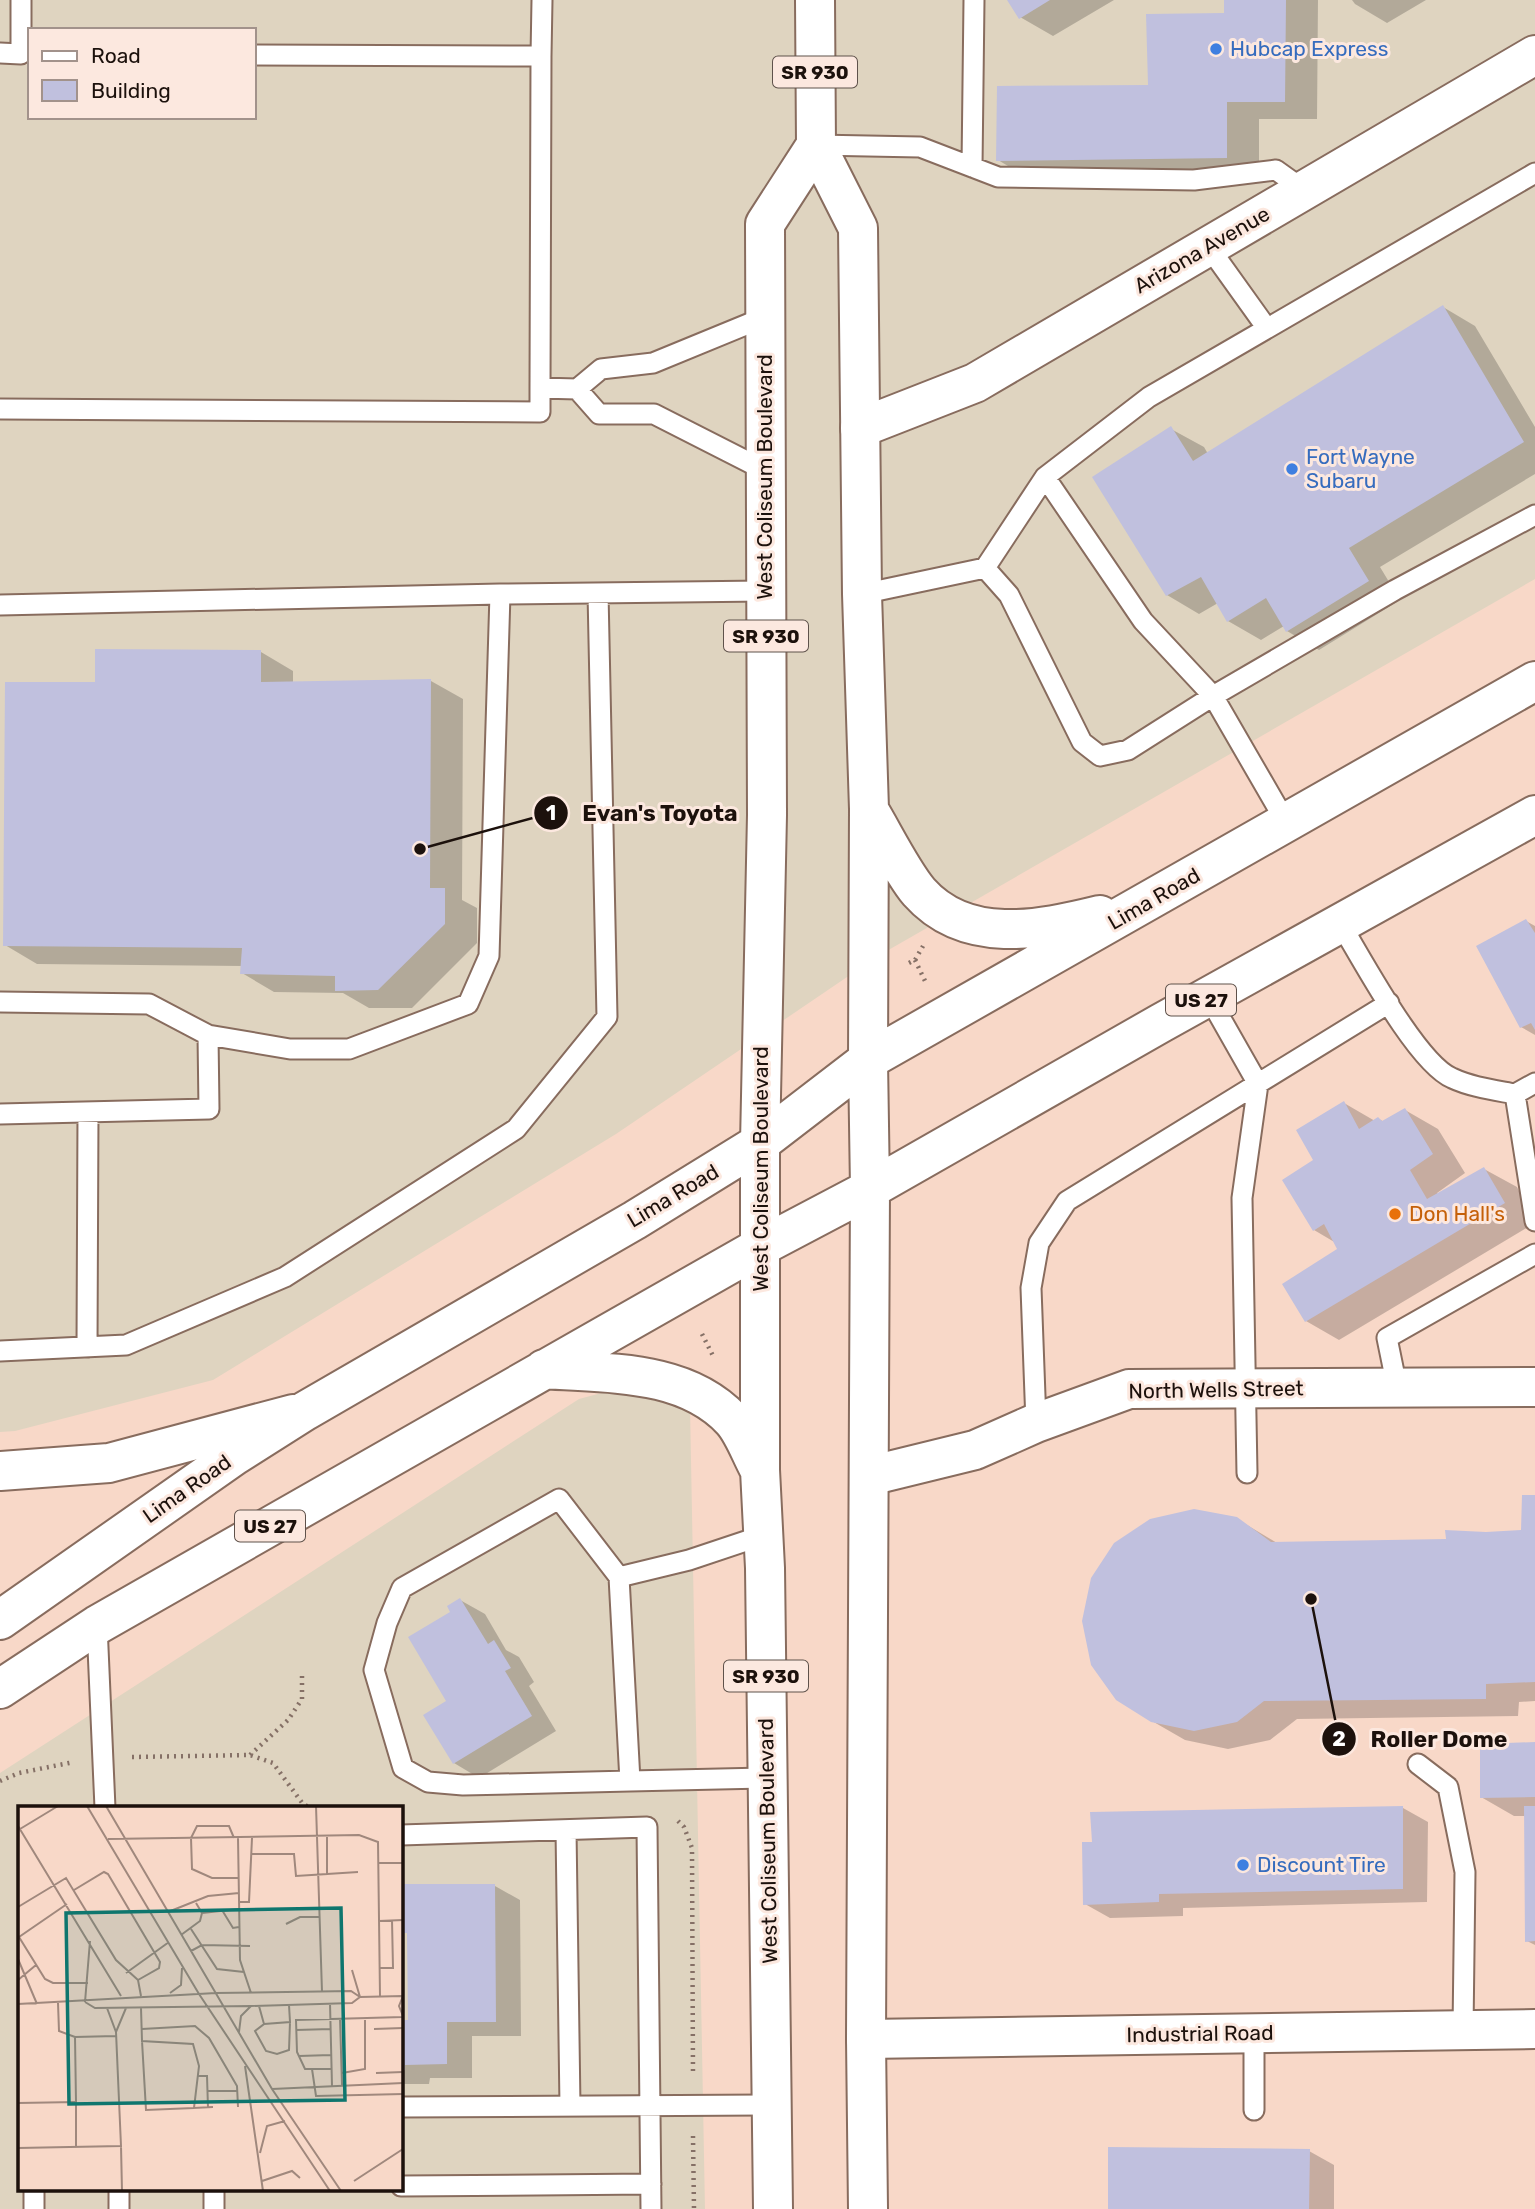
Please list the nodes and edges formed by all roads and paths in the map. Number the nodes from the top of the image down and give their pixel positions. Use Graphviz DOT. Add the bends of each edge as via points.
graph roads {
  1 [pos="20,0"];
  2 [pos="542,0"];
  3 [pos="815,0"];
  4 [pos="974,0"];
  5 [pos="0,53"];
  6 [pos="25,54"];
  7 [pos="256,55"];
  8 [pos="1535,55"];
  9 [pos="541,56"];
  10 [pos="816,145"];
  11 [pos="972,167"];
  12 [pos="1535,173"];
  13 [pos="1304,190"];
  14 [pos="1208,246"];
  15 [pos="765,317"];
  16 [pos="1266,327"];
  17 [pos="540,388"];
  18 [pos="577,389"];
  19 [pos="0,409"];
  20 [pos="860,428"];
  21 [pos="766,471"];
  22 [pos="1045,477"];
  23 [pos="1535,515"];
  24 [pos="985,568"];
  25 [pos="766,591"];
  26 [pos="598,593"];
  27 [pos="500,594"];
  28 [pos="862,594"];
  29 [pos="0,604"];
  30 [pos="1535,681"];
  31 [pos="1213,696"];
  32 [pos="869,809"];
  33 [pos="1533,822"];
  34 [pos="1287,824"];
  35 [pos="1146,904"];
  36 [pos="1340,923"];
  37 [pos="915,960"];
  38 [pos="928,987"];
  39 [pos="1208,996"];
  40 [pos="0,1002"];
  41 [pos="1389,1003"];
  42 [pos="208,1035"];
  43 [pos="868,1060"];
  44 [pos="1535,1083"];
  45 [pos="1258,1084"];
  46 [pos="1514,1094"];
  47 [pos="88,1112"];
  48 [pos="0,1114"];
  49 [pos="760,1143"];
  50 [pos="870,1189"];
  51 [pos="1535,1221"];
  52 [pos="760,1247"];
  53 [pos="1535,1254"];
  54 [pos="87,1347"];
  55 [pos="0,1350"];
  56 [pos="544,1369"];
  57 [pos="1397,1387"];
  58 [pos="1535,1387"];
  59 [pos="1246,1388"];
  60 [pos="305,1411"];
  61 [pos="1036,1423"];
  62 [pos="760,1470"];
  63 [pos="0,1471"];
  64 [pos="1247,1473"];
  65 [pos="869,1476"];
  66 [pos="764,1535"];
  67 [pos="619,1577"];
  68 [pos="0,1620"];
  69 [pos="97,1625"];
  70 [pos="302,1671"];
  71 [pos="0,1689"];
  72 [pos="250,1755"];
  73 [pos="140,1756"];
  74 [pos="64,1763"];
  75 [pos="1418,1764"];
  76 [pos="768,1778"];
  77 [pos="630,1780"];
  78 [pos="0,1781"];
  79 [pos="105,1806"];
  80 [pos="307,1806"];
  81 [pos="566,1830"];
  82 [pos="402,1835"];
  83 [pos="1535,2029"];
  84 [pos="1463,2030"];
  85 [pos="1254,2033"];
  86 [pos="866,2039"];
  87 [pos="650,2105"];
  88 [pos="772,2105"];
  89 [pos="570,2106"];
  90 [pos="402,2107"];
  91 [pos="1254,2110"];
  92 [pos="651,2185"];
  93 [pos="402,2186"];
  94 [pos="651,2209"];
  95 [pos="773,2209"];
  96 [pos="868,2209"];
  1 -- 6 [label="lane"];
  2 -- 9 [label="lane"];
  3 -- 10 [label="main road, SR 930"];
  4 -- 11 [label="lane"];
  5 -- 6 [label="lane"];
  7 -- 9 [label="lane"];
  8 -- 13 [label="main road, Arizona Avenue"];
  9 -- 17 [label="lane"];
  10 -- 11 [label="lane" via="920,147"];
  10 -- 15 [label="main road, West Coliseum Boulevard / SR 930" via="765,224"];
  10 -- 20 [label="main road, SR 930" via="858,228"];
  11 -- 13 [label="lane" via="998,177 1194,180 1276,170"];
  12 -- 16 [label="lane"];
  13 -- 14 [label="main road, Arizona Avenue"];
  14 -- 16 [label="lane"];
  14 -- 20 [label="main road, Arizona Avenue" via="975,383"];
  15 -- 18 [label="lane" via="653,363 601,369"];
  15 -- 21 [label="main road, West Coliseum Boulevard / SR 930"];
  16 -- 22 [label="lane" via="1149,397"];
  17 -- 18 [label="lane"];
  17 -- 19 [label="lane" via="540,412"];
  18 -- 21 [label="lane" via="599,414 654,414"];
  20 -- 28 [label="main road, SR 930"];
  21 -- 25 [label="main road, West Coliseum Boulevard / SR 930"];
  22 -- 24 [label="lane"];
  22 -- 31 [label="lane" via="1143,621"];
  23 -- 31 [label="lane"];
  24 -- 28 [label="lane"];
  24 -- 31 [label="lane" via="1009,595 1082,743 1100,756 1128,750"];
  25 -- 26 [label="lane"];
  25 -- 49 [label="main road, West Coliseum Boulevard / SR 930"];
  26 -- 27 [label="lane"];
  26 -- 54 [label="lane" via="607,1017 516,1129 285,1277 126,1345"];
  27 -- 29 [label="lane"];
  27 -- 42 [label="lane" via="489,956 468,1004 349,1049 290,1049"];
  28 -- 32 [label="main road, SR 930"];
  30 -- 34 [label="main road, Lima Road"];
  31 -- 34 [label="lane"];
  32 -- 35 [label="main road" via="917,890 939,912 967,924 1013,930 1051,927"];
  32 -- 43 [label="main road, SR 930"];
  33 -- 36 [label="main road, US 27"];
  34 -- 35 [label="main road, Lima Road"];
  35 -- 43 [label="main road, Lima Road"];
  36 -- 39 [label="main road, US 27"];
  36 -- 41 [label="lane"];
  37 -- 38 [label="path"];
  39 -- 45 [label="lane"];
  39 -- 50 [label="main road, US 27"];
  40 -- 42 [label="lane" via="149,1004"];
  41 -- 45 [label="lane"];
  41 -- 46 [label="lane" via="1428,1060 1450,1078"];
  42 -- 47 [label="lane" via="209,1108"];
  43 -- 49 [label="main road, Lima Road"];
  43 -- 50 [label="main road, SR 930"];
  44 -- 46 [label="lane"];
  45 -- 59 [label="lane" via="1242,1198"];
  45 -- 61 [label="lane" via="1067,1201 1039,1243 1031,1288"];
  46 -- 51 [label="lane"];
  47 -- 48 [label="lane"];
  47 -- 54 [label="lane"];
  49 -- 52 [label="main road, West Coliseum Boulevard / SR 930"];
  49 -- 60 [label="main road, Lima Road"];
  50 -- 52 [label="main road, US 27"];
  50 -- 65 [label="main road, SR 930"];
  52 -- 56 [label="main road, US 27"];
  52 -- 62 [label="main road, West Coliseum Boulevard / SR 930"];
  53 -- 57 [label="lane" via="1387,1338"];
  54 -- 55 [label="lane"];
  56 -- 62 [label="main road" via="642,1377 682,1387 733,1421"];
  56 -- 69 [label="main road, US 27"];
  57 -- 58 [label="main road, North Wells Street"];
  57 -- 59 [label="main road, North Wells Street"];
  59 -- 61 [label="main road, North Wells Street" via="1129,1389"];
  59 -- 64 [label="lane"];
  60 -- 63 [label="main road" via="108,1463"];
  60 -- 68 [label="main road, Lima Road"];
  61 -- 65 [label="main road, North Wells Street" via="975,1450"];
  62 -- 66 [label="main road, West Coliseum Boulevard / SR 930"];
  65 -- 86 [label="main road, SR 930"];
  66 -- 67 [label="lane"];
  66 -- 76 [label="main road, West Coliseum Boulevard / SR 930"];
  67 -- 77 [label="lane"];
  67 -- 77 [label="lane" via="559,1499 402,1588 374,1670 403,1768 428,1782"];
  69 -- 71 [label="main road, US 27"];
  69 -- 79 [label="lane"];
  70 -- 72 [label="path" via="302,1699 288,1720"];
  72 -- 73 [label="path"];
  72 -- 80 [label="path" via="272,1763"];
  74 -- 78 [label="path"];
  75 -- 84 [label="lane" via="1448,1787 1465,1872"];
  76 -- 77 [label="lane"];
  76 -- 88 [label="main road, West Coliseum Boulevard / SR 930"];
  81 -- 82 [label="lane"];
  81 -- 87 [label="lane" via="648,1827"];
  81 -- 89 [label="lane"];
  83 -- 84 [label="main road, Industrial Road"];
  84 -- 85 [label="main road, Industrial Road"];
  85 -- 86 [label="main road, Industrial Road"];
  85 -- 91 [label="lane"];
  86 -- 96 [label="main road, SR 930"];
  87 -- 88 [label="lane"];
  87 -- 89 [label="lane"];
  87 -- 92 [label="lane"];
  88 -- 95 [label="main road, West Coliseum Boulevard / SR 930"];
  89 -- 90 [label="lane"];
  92 -- 93 [label="lane"];
  92 -- 94 [label="lane"];
}
